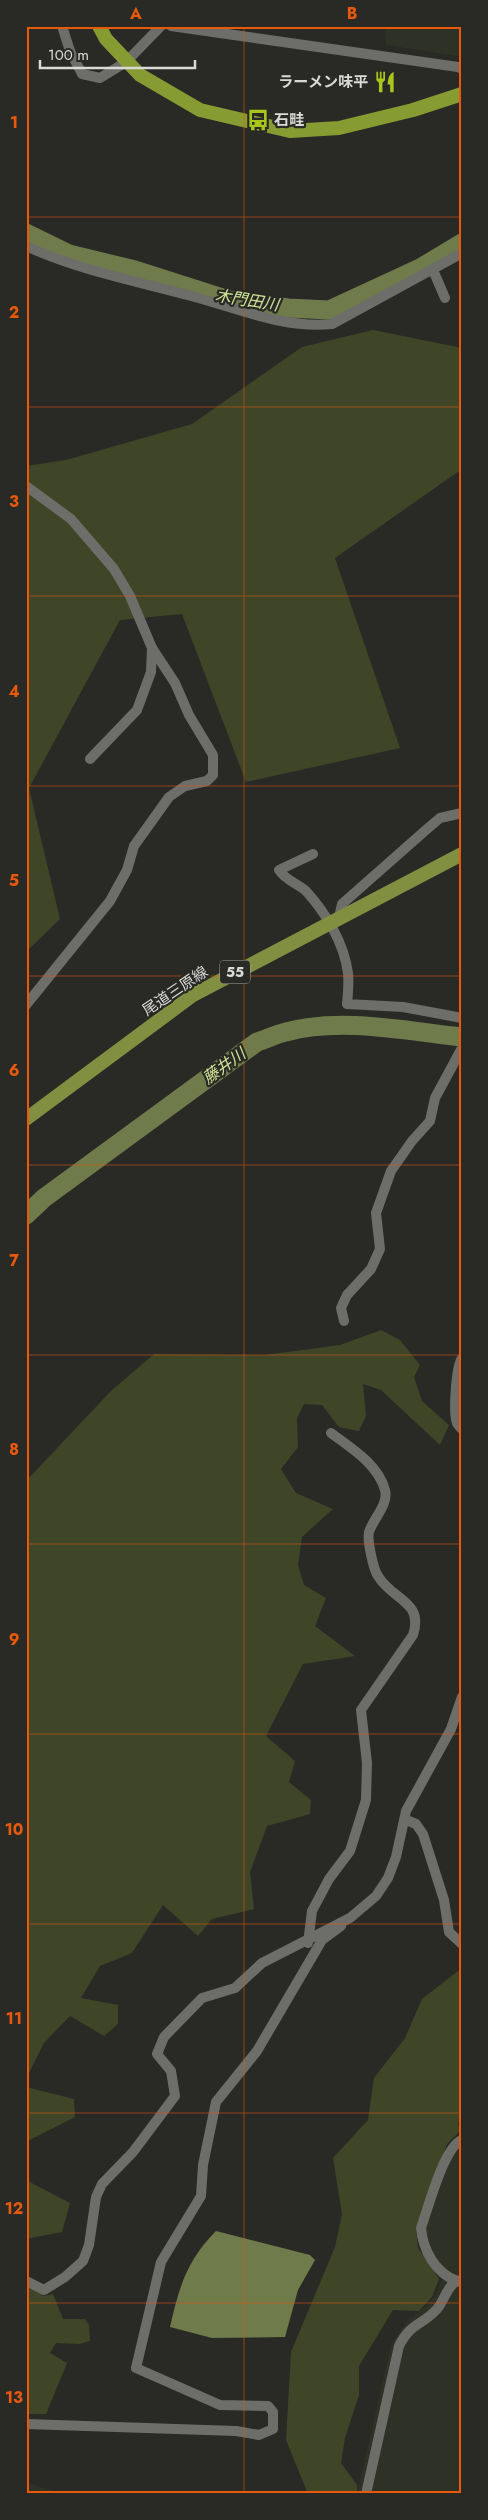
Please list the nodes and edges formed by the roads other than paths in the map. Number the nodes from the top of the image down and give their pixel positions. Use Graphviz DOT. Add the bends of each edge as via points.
graph roads {
  1 [pos="62,26"];
  2 [pos="98,26"];
  3 [pos="161,26"];
  4 [pos="171,26"];
  5 [pos="126,62"];
  6 [pos="462,69"];
  7 [pos="462,94"];
  8 [pos="26,246"];
  9 [pos="462,253"];
  10 [pos="433,270"];
  11 [pos="446,298"];
  12 [pos="26,486"];
  13 [pos="152,648"];
  14 [pos="90,759"];
  15 [pos="462,813"];
  16 [pos="313,854"];
  17 [pos="462,854"];
  18 [pos="334,919"];
  19 [pos="26,1005"];
  20 [pos="462,1018"];
  21 [pos="462,1048"];
  22 [pos="26,1119"];
  23 [pos="344,1321"];
  24 [pos="462,1358"];
  25 [pos="462,1430"];
  26 [pos="331,1433"];
  27 [pos="462,1697"];
  28 [pos="406,1820"];
  29 [pos="340,1923"];
  30 [pos="308,1939"];
  31 [pos="462,1944"];
  32 [pos="310,1958"];
  33 [pos="462,2140"];
  34 [pos="26,2281"];
  35 [pos="459,2281"];
  36 [pos="26,2424"];
  37 [pos="366,2494"];
  1 -- 5 [label="street" via="82,74 100,78"];
  2 -- 5 [label="highway"];
  3 -- 5 [label="street"];
  4 -- 6 [label="street"];
  5 -- 7 [label="highway" via="140,75 200,110 290,130 339,128"];
  8 -- 10 [label="street" via="64,262 261,317 311,326 332,324"];
  9 -- 10 [label="street"];
  10 -- 11 [label="street"];
  12 -- 13 [label="street" via="71,519 114,569 130,596"];
  13 -- 14 [label="street" via="151,672 137,710"];
  13 -- 19 [label="street" via="175,683 213,756 213,775 207,781 185,786 169,797 134,846 127,870 110,902"];
  15 -- 18 [label="street" via="440,818 342,904"];
  16 -- 18 [label="street" via="279,870"];
  17 -- 18 [label="main road, 尾道三原線 / 55"];
  18 -- 20 [label="street" via="348,973 347,1004 403,1007"];
  18 -- 22 [label="main road, 尾道三原線 / 55" via="193,995"];
  21 -- 23 [label="street" via="435,1098 430,1121 391,1171 376,1213 380,1249 371,1269 347,1295 341,1308"];
  24 -- 25 [label="street" via="458,1363 457,1422"];
  26 -- 30 [label="street" via="375,1470 386,1491 369,1533 374,1568 378,1577 416,1612 417,1624 414,1635 361,1710 367,1763 366,1800 350,1851 328,1879 312,1911"];
  27 -- 28 [label="street" via="451,1729 406,1811"];
  28 -- 29 [label="street" via="388,1878 360,1911"];
  28 -- 31 [label="street" via="416,1824 423,1834 444,1900 449,1932"];
  29 -- 30 [label="street"];
  29 -- 32 [label="street" via="341,1926 322,1940"];
  30 -- 32 [label="street"];
  30 -- 34 [label="street" via="262,1963 235,1988 202,1998 164,2037 157,2054 171,2071 175,2096 133,2152 102,2184 96,2197 89,2245 83,2261 44,2290"];
  32 -- 36 [label="street" via="257,2051 216,2102 203,2165 201,2196 160,2262 136,2368 220,2405 268,2406 273,2412 273,2429 259,2435 236,2431"];
  33 -- 35 [label="street" via="448,2153 421,2228 422,2240 432,2260 447,2277"];
  35 -- 37 [label="street" via="437,2309 407,2331 399,2346"];
}
